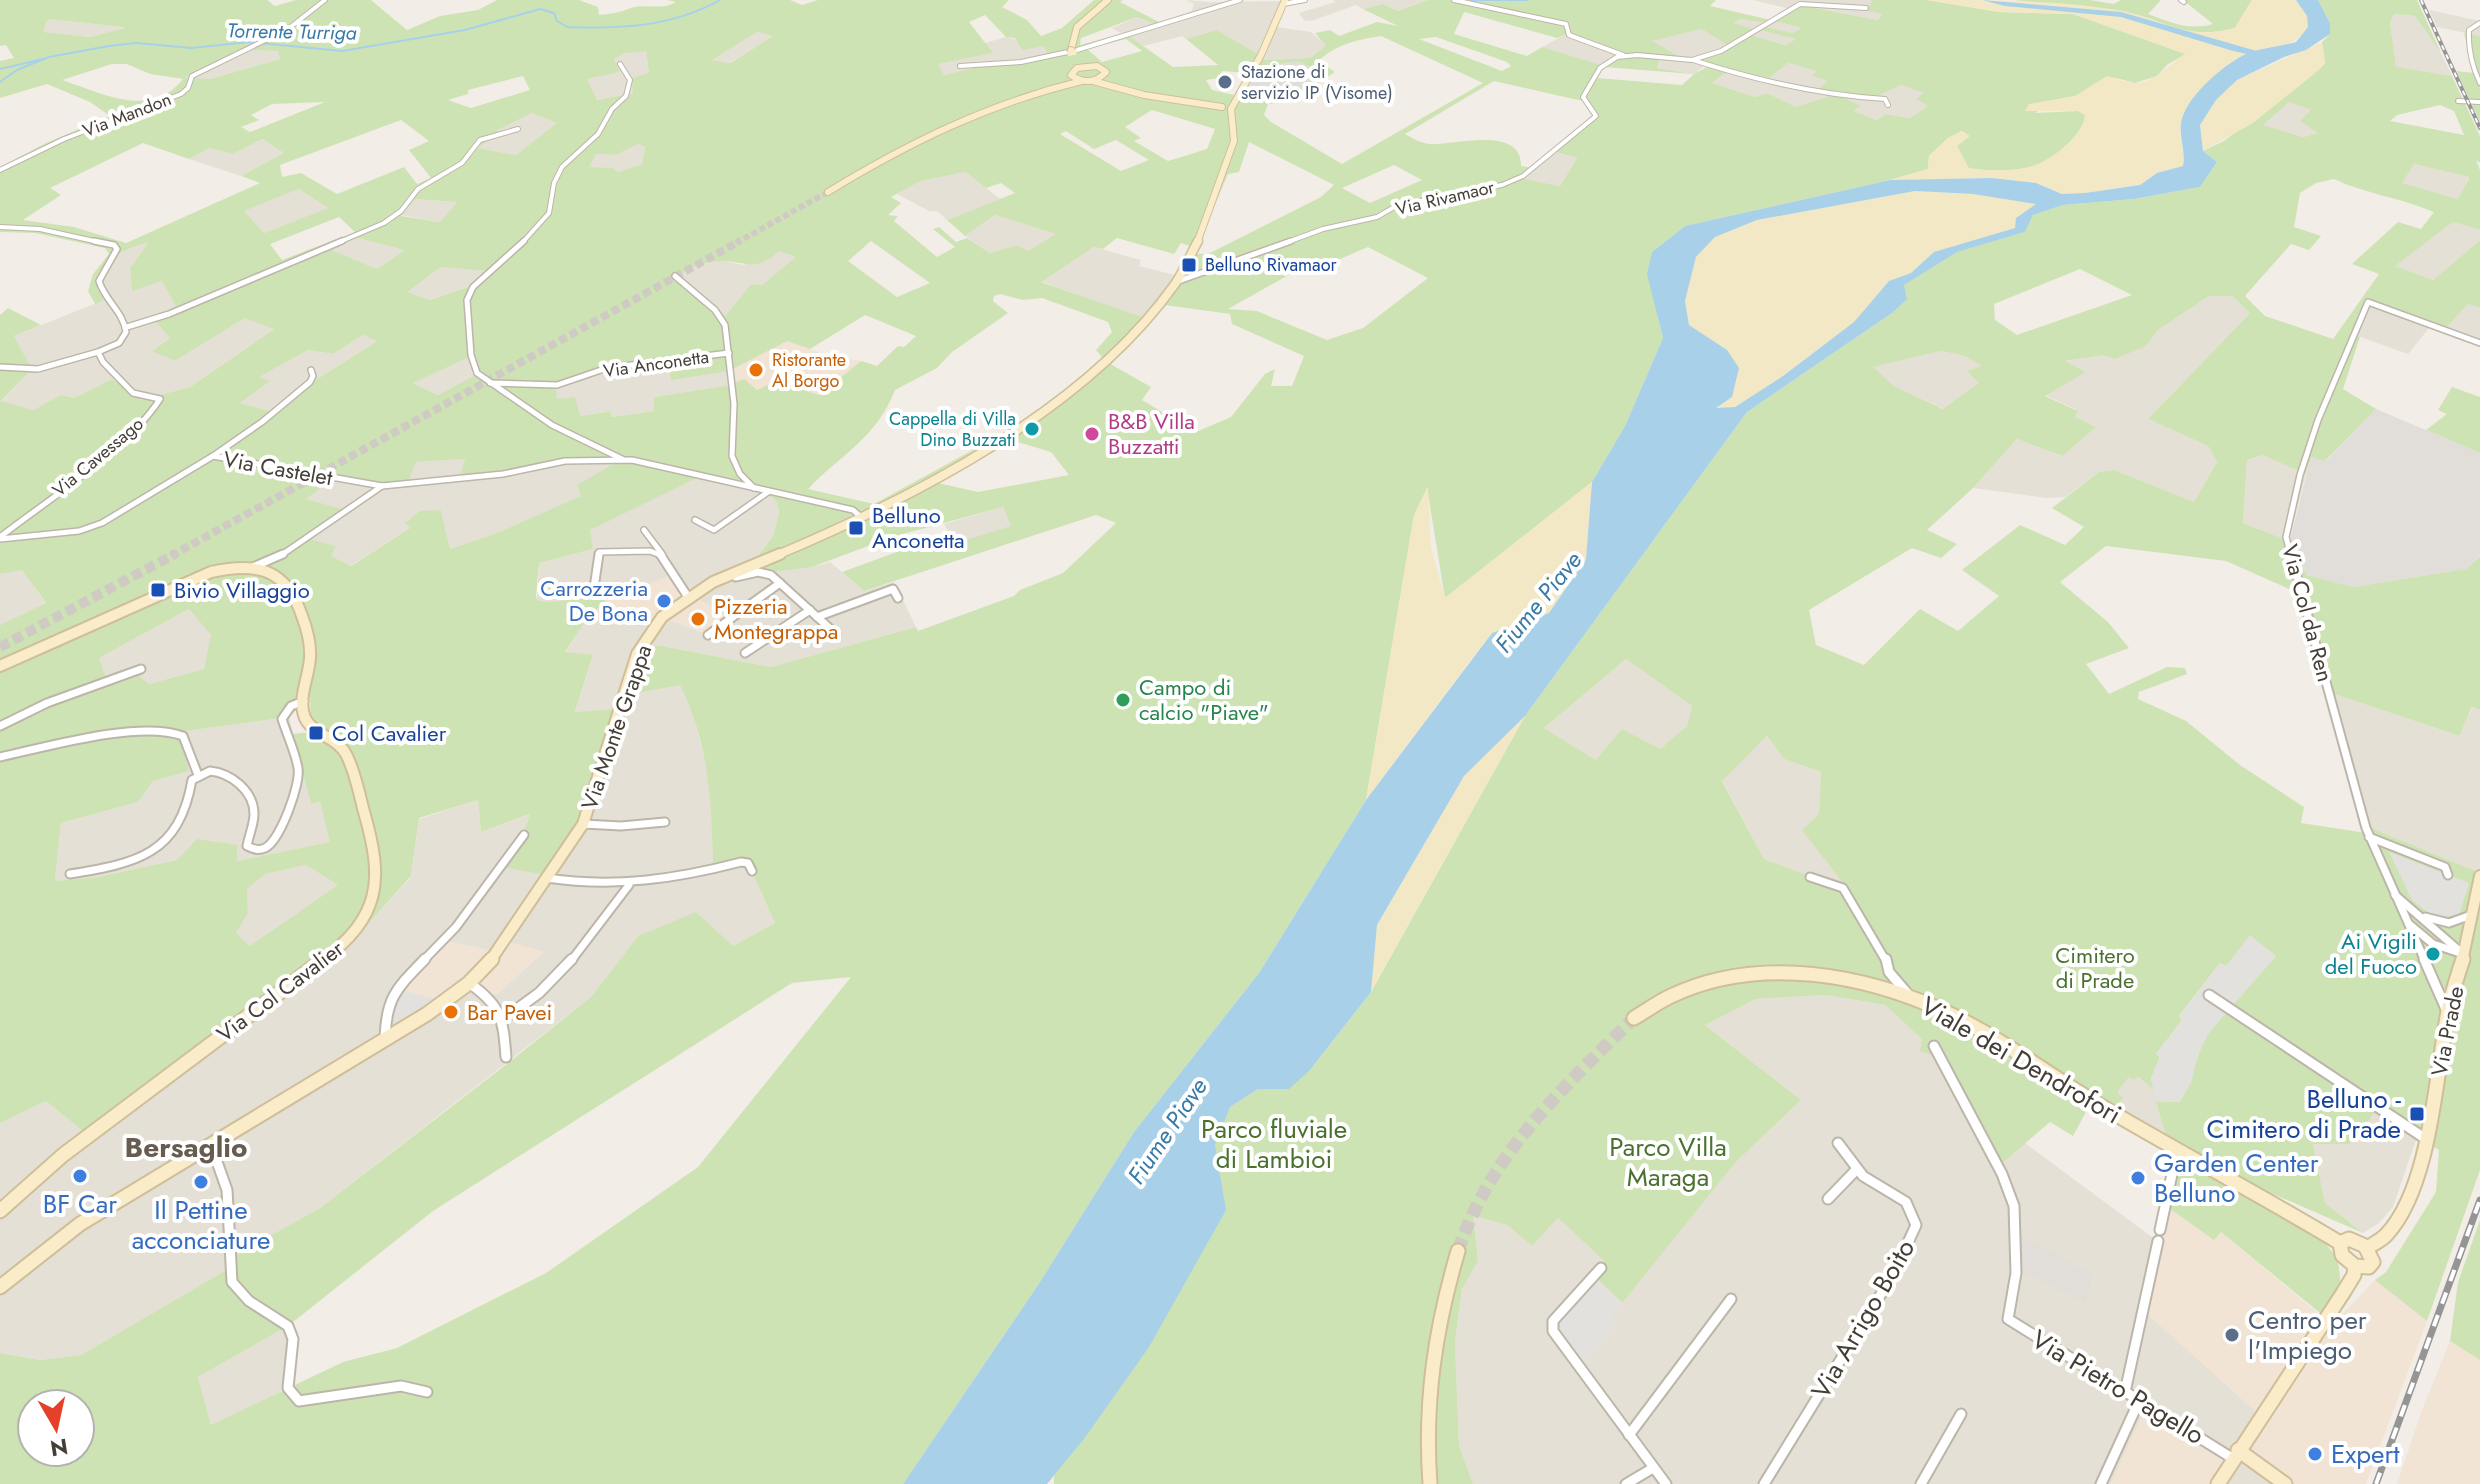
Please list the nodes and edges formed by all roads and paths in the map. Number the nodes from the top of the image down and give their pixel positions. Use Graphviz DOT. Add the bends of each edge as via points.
graph roads {
  1 [pos="325,0"];
  2 [pos="1108,0"];
  3 [pos="1240,0"];
  4 [pos="1305,0"];
  5 [pos="1454,0"];
  6 [pos="308,1"];
  7 [pos="1284,2"];
  8 [pos="319,4"];
  9 [pos="1866,8"];
  10 [pos="2480,23"];
  11 [pos="1072,51"];
  12 [pos="1623,55"];
  13 [pos="1693,60"];
  14 [pos="620,64"];
  15 [pos="960,66"];
  16 [pos="1092,66"];
  17 [pos="1072,72"];
  18 [pos="1103,77"];
  19 [pos="1082,81"];
  20 [pos="1093,81"];
  21 [pos="2480,83"];
  22 [pos="1050,88"];
  23 [pos="1121,89"];
  24 [pos="2458,101"];
  25 [pos="2480,102"];
  26 [pos="1888,105"];
  27 [pos="1225,110"];
  28 [pos="518,129"];
  29 [pos="0,170"];
  30 [pos="828,192"];
  31 [pos="0,227"];
  32 [pos="675,276"];
  33 [pos="1176,282"];
  34 [pos="127,327"];
  35 [pos="2480,343"];
  36 [pos="98,352"];
  37 [pos="729,353"];
  38 [pos="0,367"];
  39 [pos="311,370"];
  40 [pos="490,383"];
  41 [pos="213,456"];
  42 [pos="624,460"];
  43 [pos="382,486"];
  44 [pos="756,489"];
  45 [pos="768,492"];
  46 [pos="695,520"];
  47 [pos="858,520"];
  48 [pos="644,530"];
  49 [pos="0,538"];
  50 [pos="662,554"];
  51 [pos="253,567"];
  52 [pos="723,577"];
  53 [pos="780,583"];
  54 [pos="594,588"];
  55 [pos="688,597"];
  56 [pos="898,598"];
  57 [pos="810,610"];
  58 [pos="817,617"];
  59 [pos="836,634"];
  60 [pos="708,635"];
  61 [pos="745,653"];
  62 [pos="0,666"];
  63 [pos="141,669"];
  64 [pos="304,701"];
  65 [pos="0,726"];
  66 [pos="0,757"];
  67 [pos="198,775"];
  68 [pos="665,822"];
  69 [pos="583,824"];
  70 [pos="524,835"];
  71 [pos="2369,837"];
  72 [pos="752,871"];
  73 [pos="70,874"];
  74 [pos="2448,875"];
  75 [pos="2480,876"];
  76 [pos="1810,877"];
  77 [pos="547,878"];
  78 [pos="629,885"];
  79 [pos="2395,895"];
  80 [pos="2418,914"];
  81 [pos="2471,915"];
  82 [pos="2432,925"];
  83 [pos="2414,934"];
  84 [pos="2463,954"];
  85 [pos="469,983"];
  86 [pos="2209,995"];
  87 [pos="1911,997"];
  88 [pos="2448,1011"];
  89 [pos="1634,1018"];
  90 [pos="502,1020"];
  91 [pos="385,1039"];
  92 [pos="1934,1046"];
  93 [pos="506,1057"];
  94 [pos="2426,1139"];
  95 [pos="1838,1143"];
  96 [pos="211,1145"];
  97 [pos="2177,1150"];
  98 [pos="1857,1169"];
  99 [pos="1828,1199"];
  100 [pos="0,1211"];
  101 [pos="2340,1243"];
  102 [pos="2367,1248"];
  103 [pos="1458,1251"];
  104 [pos="2355,1266"];
  105 [pos="1601,1268"];
  106 [pos="0,1287"];
  107 [pos="1731,1299"];
  108 [pos="427,1392"];
  109 [pos="2125,1392"];
  110 [pos="2139,1401"];
  111 [pos="1961,1414"];
  112 [pos="1629,1435"];
  113 [pos="2235,1454"];
  114 [pos="1653,1468"];
  115 [pos="1430,1484"];
  116 [pos="1626,1484"];
  117 [pos="1666,1484"];
  118 [pos="1764,1484"];
  119 [pos="1921,1484"];
  120 [pos="2101,1484"];
  121 [pos="2218,1484"];
  122 [pos="2285,1484"];
  1 -- 8 [label="street, Via Mandon"];
  2 -- 11 [label="main road" via="1078,25"];
  3 -- 11 [label="street"];
  4 -- 7 [label="street"];
  5 -- 12 [label="street" via="1566,24 1569,35"];
  6 -- 8 [label="street"];
  7 -- 27 [label="main road" via="1237,101"];
  8 -- 29 [label="street, Via Mandon" via="288,29 192,76 181,94"];
  9 -- 13 [label="street" via="1802,3 1730,47"];
  10 -- 21 [label="street" via="2468,35"];
  11 -- 15 [label="street" via="1021,62"];
  11 -- 16 [label="main road"];
  11 -- 17 [label="main road"];
  12 -- 13 [label="street"];
  12 -- 33 [label="street, Via Rivamaor" via="1602,65 1584,95 1596,116 1523,176 1396,206 1377,217 1323,229"];
  13 -- 26 [label="street" via="1836,96 1885,99"];
  14 -- 40 [label="street" via="630,80 629,91 594,140 562,167 547,217 470,290 472,363"];
  16 -- 17 [label="main road"];
  16 -- 18 [label="main road" via="1105,70"];
  17 -- 19 [label="main road"];
  17 -- 22 [label="main road"];
  18 -- 20 [label="main road"];
  18 -- 23 [label="main road"];
  19 -- 20 [label="main road"];
  19 -- 22 [label="main road"];
  20 -- 23 [label="main road"];
  22 -- 30 [label="main road" via="916,141"];
  23 -- 27 [label="main road"];
  24 -- 25 [label="street"];
  27 -- 33 [label="main road, Via Monte Grappa" via="1234,141 1203,231"];
  28 -- 34 [label="street" via="480,140 462,163 418,189 384,223"];
  31 -- 34 [label="street" via="40,229 114,245 116,256 99,281"];
  32 -- 37 [label="street, Via Anconetta" via="723,320"];
  33 -- 47 [label="main road, Via Monte Grappa" via="1139,328 1089,376 1003,437"];
  34 -- 36 [label="street" via="123,339"];
  35 -- 71 [label="street, Via Col da Ren" via="2368,302 2318,420 2286,537"];
  36 -- 38 [label="street" via="40,369"];
  36 -- 49 [label="street, Via Cavessago" via="133,393 156,396 159,405"];
  37 -- 40 [label="street, Via Anconetta" via="604,368 557,385"];
  37 -- 44 [label="street, Via Anconetta" via="732,456 740,474"];
  39 -- 41 [label="street, Via Castelet" via="312,379 288,401"];
  40 -- 42 [label="street" via="552,425"];
  41 -- 43 [label="street, Via Castelet"];
  41 -- 49 [label="street" via="102,523 79,531"];
  42 -- 43 [label="street, Via Castelet" via="558,462 495,475"];
  42 -- 44 [label="street"];
  43 -- 51 [label="street, Via Castelet" via="275,559"];
  44 -- 45 [label="street"];
  45 -- 46 [label="street" via="714,530"];
  45 -- 47 [label="street" via="840,509"];
  47 -- 52 [label="main road, Via Monte Grappa"];
  48 -- 50 [label="street"];
  50 -- 54 [label="street" via="599,552"];
  50 -- 55 [label="street"];
  51 -- 62 [label="main road" via="211,572"];
  51 -- 64 [label="main road" via="284,579 300,608 310,646"];
  52 -- 53 [label="street, Via Monte Grappa" via="763,573"];
  52 -- 55 [label="main road, Via Monte Grappa"];
  53 -- 57 [label="street, Via Monte Grappa"];
  53 -- 60 [label="street"];
  55 -- 69 [label="main road, Via Monte Grappa" via="662,617 640,648"];
  56 -- 58 [label="street" via="893,589"];
  57 -- 58 [label="street, Via Monte Grappa"];
  57 -- 61 [label="street"];
  58 -- 59 [label="street, Via Monte Grappa"];
  63 -- 65 [label="street"];
  64 -- 67 [label="street" via="291,706 282,719 300,775 277,836 267,847 247,846 254,810 240,784 214,771"];
  64 -- 100 [label="main road, Via Col Cavalier" via="307,722 342,747 358,792 376,873 367,915 344,944 63,1155"];
  66 -- 67 [label="street" via="171,730 183,736"];
  67 -- 73 [label="street" via="190,783 182,818 155,849 130,863"];
  68 -- 69 [label="street"];
  69 -- 77 [label="main road, Via Monte Grappa"];
  70 -- 91 [label="street" via="456,927 395,990 385,1015"];
  71 -- 74 [label="street" via="2445,867"];
  71 -- 79 [label="street, Via Col da Ren"];
  72 -- 78 [label="street" via="741,862"];
  75 -- 81 [label="main road, Via Prade"];
  76 -- 87 [label="street" via="1843,888 1885,954 1889,972"];
  77 -- 78 [label="street"];
  77 -- 85 [label="main road, Via Monte Grappa" via="492,959"];
  78 -- 90 [label="street" via="562,970 529,1003"];
  79 -- 80 [label="street, Via Col da Ren"];
  79 -- 83 [label="street, Via Col da Ren"];
  80 -- 81 [label="street, Via Col da Ren" via="2450,923"];
  80 -- 82 [label="street, Via Col da Ren"];
  81 -- 84 [label="main road, Via Prade"];
  82 -- 83 [label="street"];
  82 -- 84 [label="street, Via Col da Ren"];
  83 -- 84 [label="street"];
  83 -- 88 [label="street, Via Col da Ren"];
  84 -- 88 [label="main road, Via Prade"];
  85 -- 90 [label="street" via="494,1000"];
  85 -- 91 [label="main road, Via Monte Grappa"];
  86 -- 94 [label="street"];
  87 -- 89 [label="main road, Viale dei Dendrofori" via="1825,975 1755,974 1680,991"];
  87 -- 97 [label="main road, Viale dei Dendrofori" via="1975,1028"];
  88 -- 94 [label="main road, Via Prade"];
  90 -- 93 [label="street"];
  91 -- 96 [label="main road, Via Monte Grappa"];
  92 -- 109 [label="street, Via Pietro Pagello" via="2014,1206 2016,1273 2008,1319"];
  94 -- 102 [label="main road, Via Prade" via="2401,1213 2384,1239"];
  95 -- 98 [label="street, Via Arrigo Boito"];
  96 -- 106 [label="main road, Via Monte Grappa" via="80,1224"];
  96 -- 108 [label="street" via="227,1190 232,1282 249,1301 288,1326 293,1339 288,1388 299,1401 401,1386"];
  97 -- 101 [label="main road, Viale dei Dendrofori"];
  97 -- 109 [label="street"];
  98 -- 99 [label="street"];
  98 -- 118 [label="street, Via Arrigo Boito" via="1906,1202 1916,1225 1894,1273"];
  101 -- 102 [label="main road" via="2355,1240"];
  101 -- 104 [label="main road" via="2342,1255"];
  102 -- 104 [label="main road, Via Prade" via="2372,1265"];
  103 -- 115 [label="main road" via="1431,1354 1426,1434"];
  104 -- 113 [label="main road" via="2343,1293"];
  105 -- 112 [label="street" via="1552,1328"];
  107 -- 112 [label="street"];
  109 -- 110 [label="street, Via Pietro Pagello"];
  110 -- 113 [label="street, Via Pietro Pagello"];
  110 -- 120 [label="street"];
  111 -- 119 [label="street"];
  112 -- 114 [label="street"];
  113 -- 121 [label="main road"];
  113 -- 122 [label="main road"];
  114 -- 116 [label="street"];
  114 -- 117 [label="street"];
}
